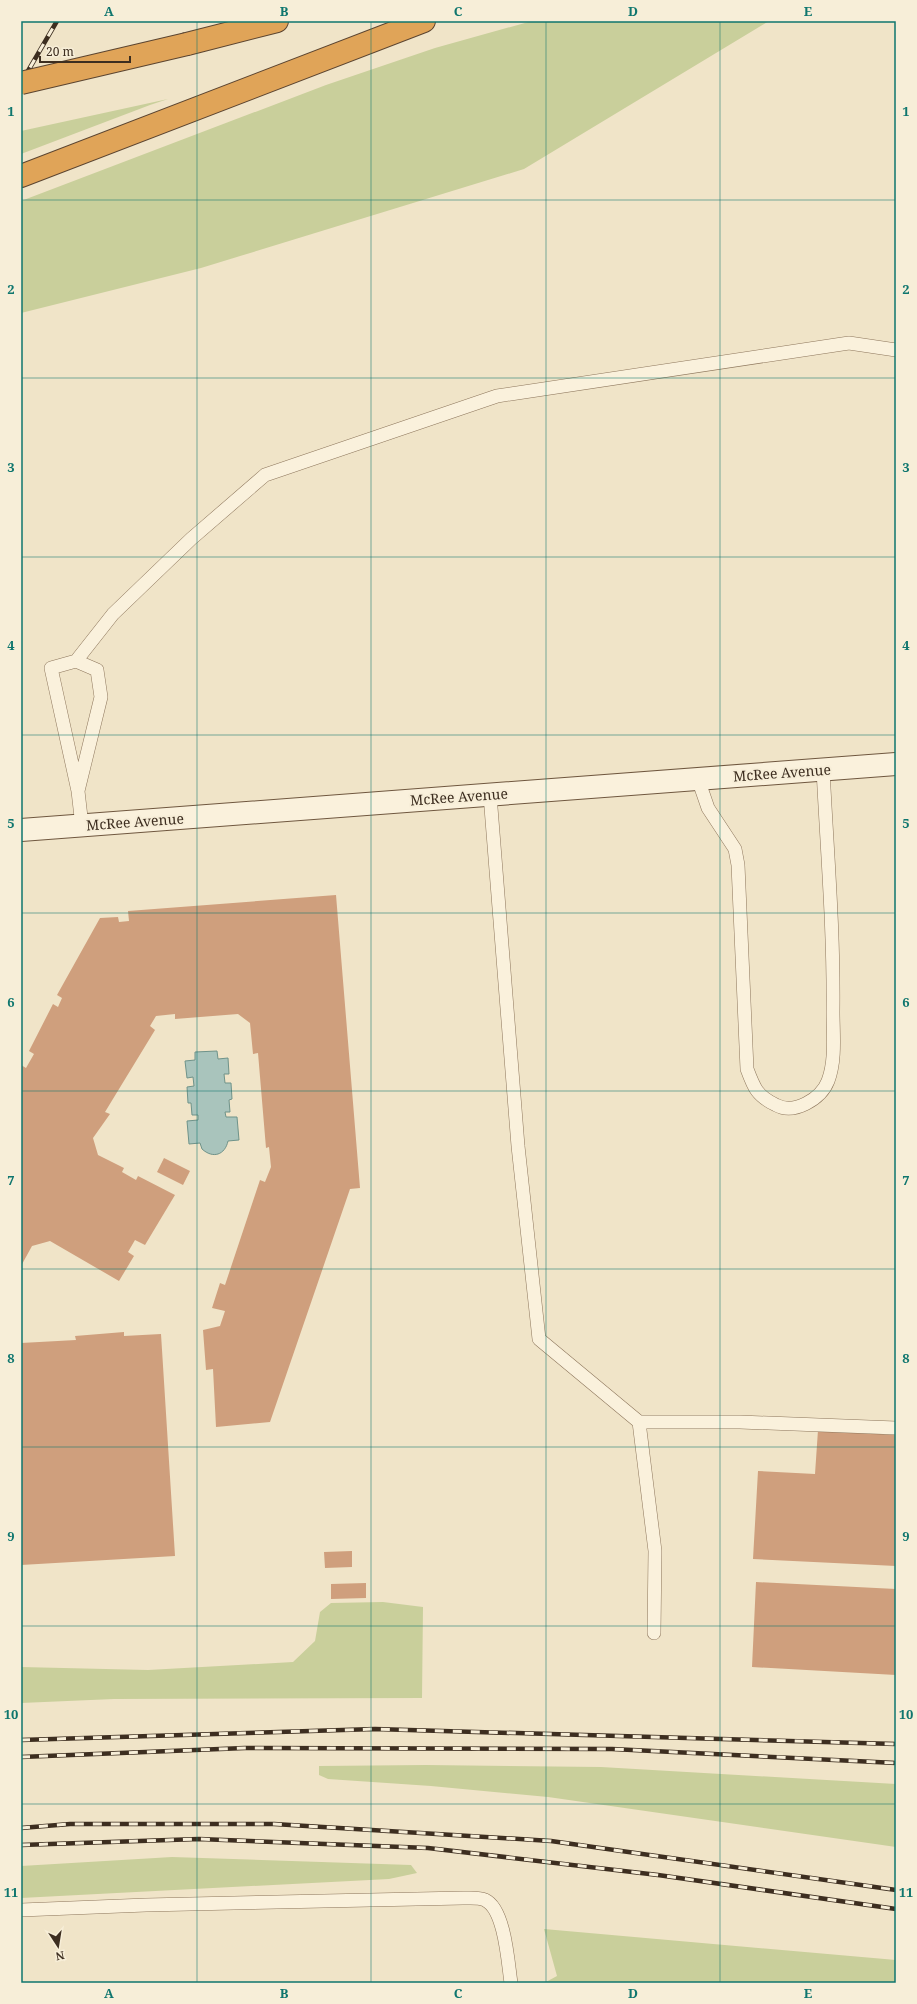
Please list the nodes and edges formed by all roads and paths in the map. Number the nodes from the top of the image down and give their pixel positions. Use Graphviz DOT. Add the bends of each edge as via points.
graph roads {
  1 [pos="277,21"];
  2 [pos="424,21"];
  3 [pos="21,83"];
  4 [pos="21,176"];
  5 [pos="896,350"];
  6 [pos="76,661"];
  7 [pos="896,764"];
  8 [pos="823,769"];
  9 [pos="698,779"];
  10 [pos="78,791"];
  11 [pos="490,795"];
  12 [pos="82,826"];
  13 [pos="21,830"];
  14 [pos="639,1422"];
  15 [pos="896,1428"];
  16 [pos="654,1633"];
  17 [pos="21,1910"];
  18 [pos="511,1983"];
  1 -- 3 [label="highway, bridge"];
  2 -- 4 [label="highway"];
  5 -- 6 [label="lane" via="849,343 498,396 265,475 191,539 113,614"];
  6 -- 10 [label="lane" via="97,670 101,697"];
  6 -- 10 [label="lane" via="51,668"];
  7 -- 8 [label="main road, McRee Avenue"];
  8 -- 9 [label="main road, McRee Avenue"];
  8 -- 9 [label="lane" via="834,977 833,1064 828,1083 814,1100 794,1108 778,1107 767,1100 754,1089 747,1069 738,865 735,849 708,808"];
  9 -- 11 [label="main road, McRee Avenue"];
  10 -- 12 [label="lane"];
  11 -- 12 [label="main road, McRee Avenue"];
  11 -- 14 [label="lane" via="518,1146 538,1339"];
  12 -- 13 [label="main road, McRee Avenue"];
  14 -- 15 [label="lane" via="740,1422"];
  14 -- 16 [label="lane" via="655,1551"];
  17 -- 18 [label="lane" via="189,1904 484,1899 494,1907 502,1930"];
}
